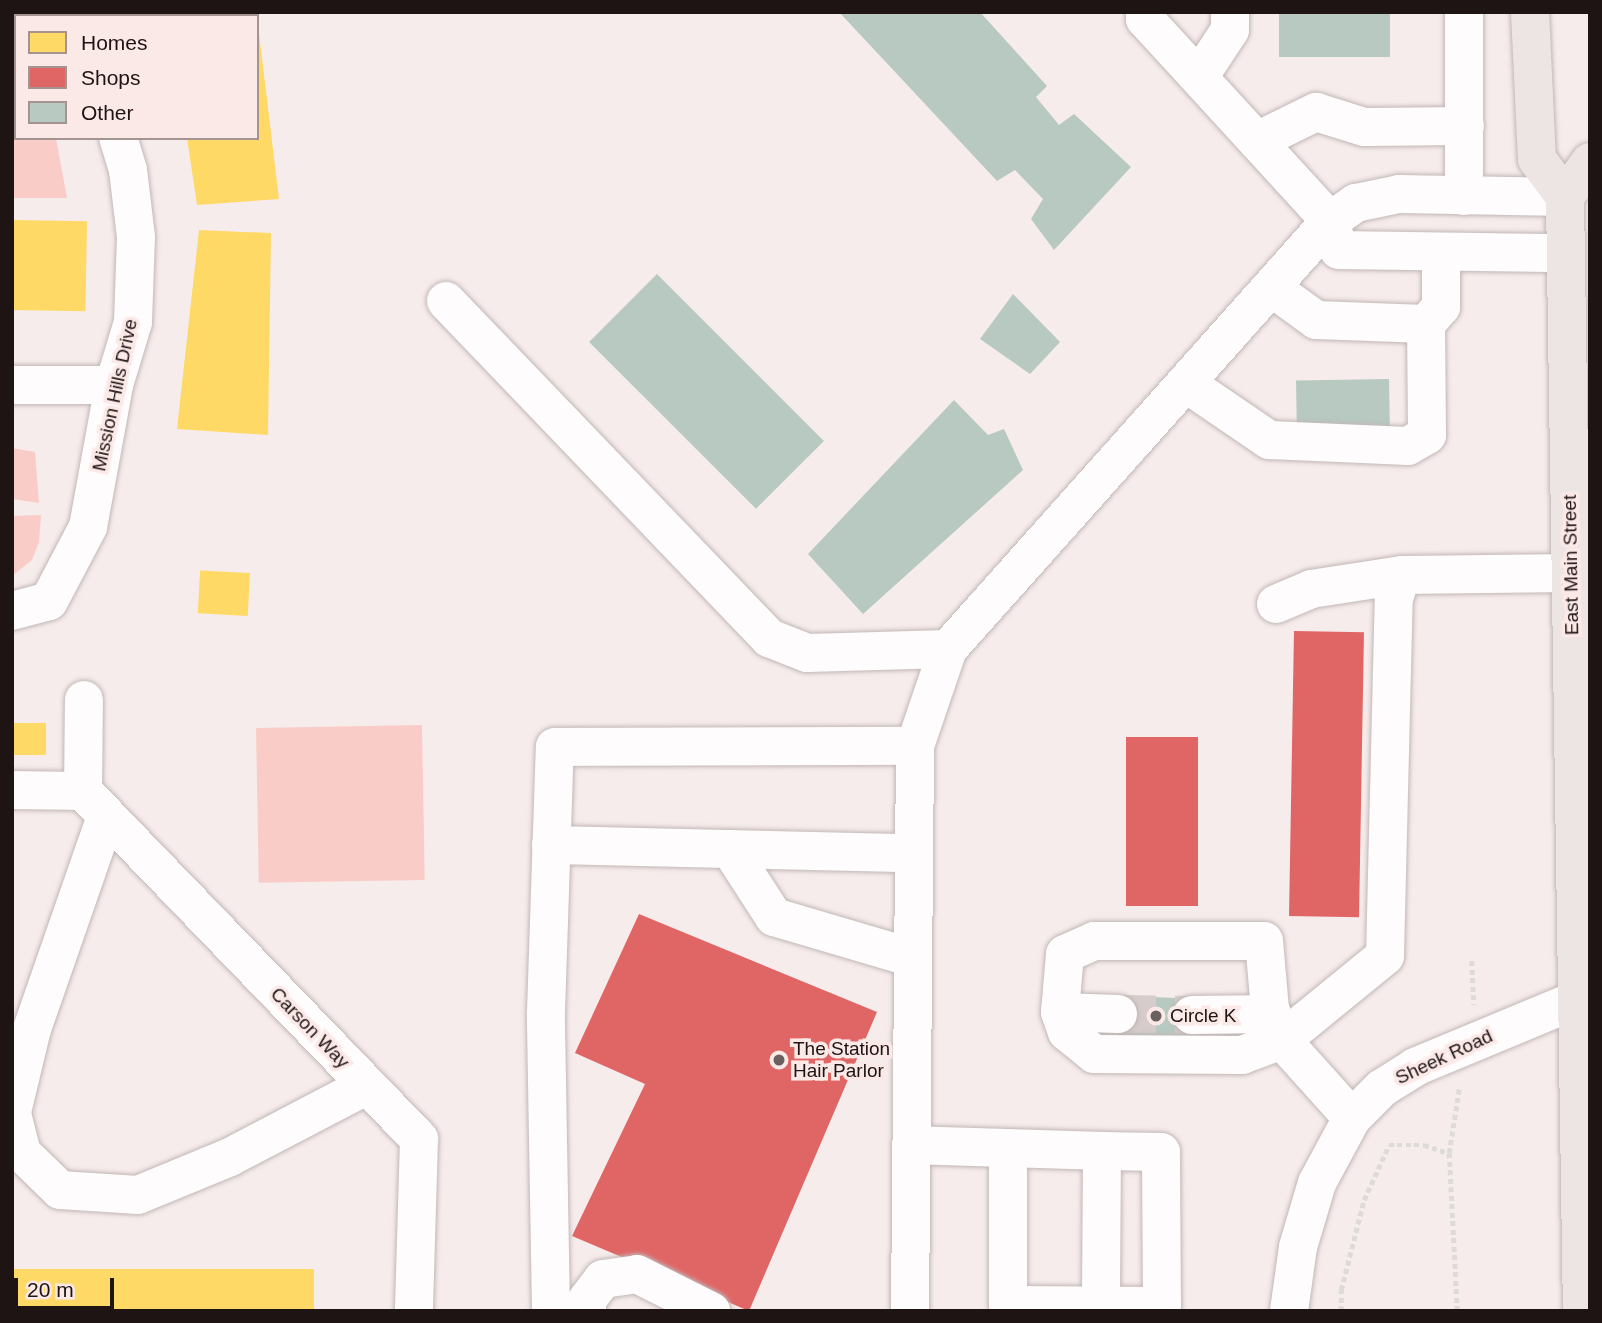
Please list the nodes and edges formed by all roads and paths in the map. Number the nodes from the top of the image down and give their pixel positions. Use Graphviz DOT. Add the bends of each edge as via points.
graph roads {
  1 [pos="1145,12"];
  2 [pos="1230,12"];
  3 [pos="1464,12"];
  4 [pos="1530,12"];
  5 [pos="1199,77"];
  6 [pos="1465,126"];
  7 [pos="119,140"];
  8 [pos="1257,141"];
  9 [pos="1590,162"];
  10 [pos="1464,196"];
  11 [pos="1565,197"];
  12 [pos="1330,221"];
  13 [pos="1441,252"];
  14 [pos="1566,253"];
  15 [pos="1272,288"];
  16 [pos="446,300"];
  17 [pos="1426,324"];
  18 [pos="1187,383"];
  19 [pos="12,385"];
  20 [pos="114,385"];
  21 [pos="1570,573"];
  22 [pos="1402,575"];
  23 [pos="1276,604"];
  24 [pos="12,611"];
  25 [pos="948,649"];
  26 [pos="84,699"];
  27 [pos="915,746"];
  28 [pos="12,790"];
  29 [pos="94,805"];
  30 [pos="551,845"];
  31 [pos="730,849"];
  32 [pos="913,853"];
  33 [pos="913,958"];
  34 [pos="1585,996"];
  35 [pos="1060,1012"];
  36 [pos="1118,1014"];
  37 [pos="1192,1015"];
  38 [pos="1277,1027"];
  39 [pos="366,1086"];
  40 [pos="1457,1096"];
  41 [pos="12,1113"];
  42 [pos="1352,1118"];
  43 [pos="911,1145"];
  44 [pos="1008,1148"];
  45 [pos="1101,1151"];
  46 [pos="1449,1153"];
  47 [pos="1101,1308"];
  48 [pos="414,1311"];
  49 [pos="551,1311"];
  50 [pos="587,1311"];
  51 [pos="711,1311"];
  52 [pos="910,1311"];
  53 [pos="1289,1311"];
  54 [pos="1341,1311"];
  55 [pos="1457,1311"];
  56 [pos="1582,1311"];
  1 -- 5 [label="street" via="1145,19"];
  2 -- 5 [label="street" via="1230,30"];
  3 -- 6 [label="street"];
  4 -- 11 [label="main road" via="1537,159"];
  5 -- 8 [label="street"];
  6 -- 8 [label="street" via="1364,127 1316,112"];
  6 -- 10 [label="street"];
  7 -- 20 [label="street, Mission Hills Drive" via="128,170 136,237 133,321"];
  8 -- 12 [label="street"];
  9 -- 11 [label="main road"];
  10 -- 11 [label="street"];
  10 -- 12 [label="street" via="1399,194 1356,203"];
  11 -- 14 [label="main road, East Main Street"];
  12 -- 13 [label="street" via="1339,250"];
  12 -- 15 [label="street"];
  13 -- 14 [label="street"];
  13 -- 17 [label="street" via="1441,307"];
  14 -- 21 [label="main road, East Main Street"];
  15 -- 17 [label="street" via="1317,320"];
  15 -- 18 [label="street"];
  16 -- 25 [label="street" via="769,638 807,653"];
  17 -- 18 [label="street" via="1427,435 1408,446 1269,440"];
  18 -- 25 [label="street"];
  19 -- 20 [label="street"];
  20 -- 24 [label="street, Mission Hills Drive" via="88,527 49,601"];
  21 -- 22 [label="street"];
  21 -- 34 [label="main road, East Main Street"];
  22 -- 23 [label="street" via="1311,589"];
  22 -- 38 [label="street" via="1394,598 1385,956"];
  25 -- 27 [label="street"];
  26 -- 29 [label="street"];
  27 -- 30 [label="street" via="555,747"];
  27 -- 32 [label="street"];
  28 -- 29 [label="street"];
  29 -- 39 [label="street, Carson Way"];
  29 -- 41 [label="street"];
  30 -- 31 [label="street"];
  30 -- 49 [label="street" via="546,1012"];
  31 -- 32 [label="street"];
  31 -- 33 [label="street" via="774,917"];
  32 -- 33 [label="street"];
  33 -- 43 [label="street"];
  34 -- 42 [label="street, Sheek Road" via="1415,1067 1381,1088"];
  34 -- 56 [label="main road, East Main Street"];
  35 -- 36 [label="street"];
  35 -- 38 [label="street" via="1067,1032 1094,1054 1242,1055"];
  35 -- 38 [label="street" via="1065,954 1094,941 1251,941 1264,942"];
  37 -- 38 [label="street"];
  38 -- 42 [label="street"];
  39 -- 41 [label="street" via="230,1157 138,1195 60,1190 22,1153"];
  39 -- 48 [label="street, Carson Way" via="419,1139"];
  40 -- 46 [label="path"];
  42 -- 53 [label="street, Sheek Road" via="1317,1183 1298,1247"];
  43 -- 44 [label="street"];
  43 -- 52 [label="street"];
  44 -- 45 [label="street"];
  44 -- 47 [label="street" via="1008,1305"];
  45 -- 47 [label="street"];
  45 -- 47 [label="street" via="1161,1152 1162,1306"];
  46 -- 54 [label="path" via="1424,1144 1389,1145 1364,1200 1341,1290"];
  46 -- 55 [label="path"];
  50 -- 51 [label="street" via="587,1300 603,1279 637,1274"];
}
